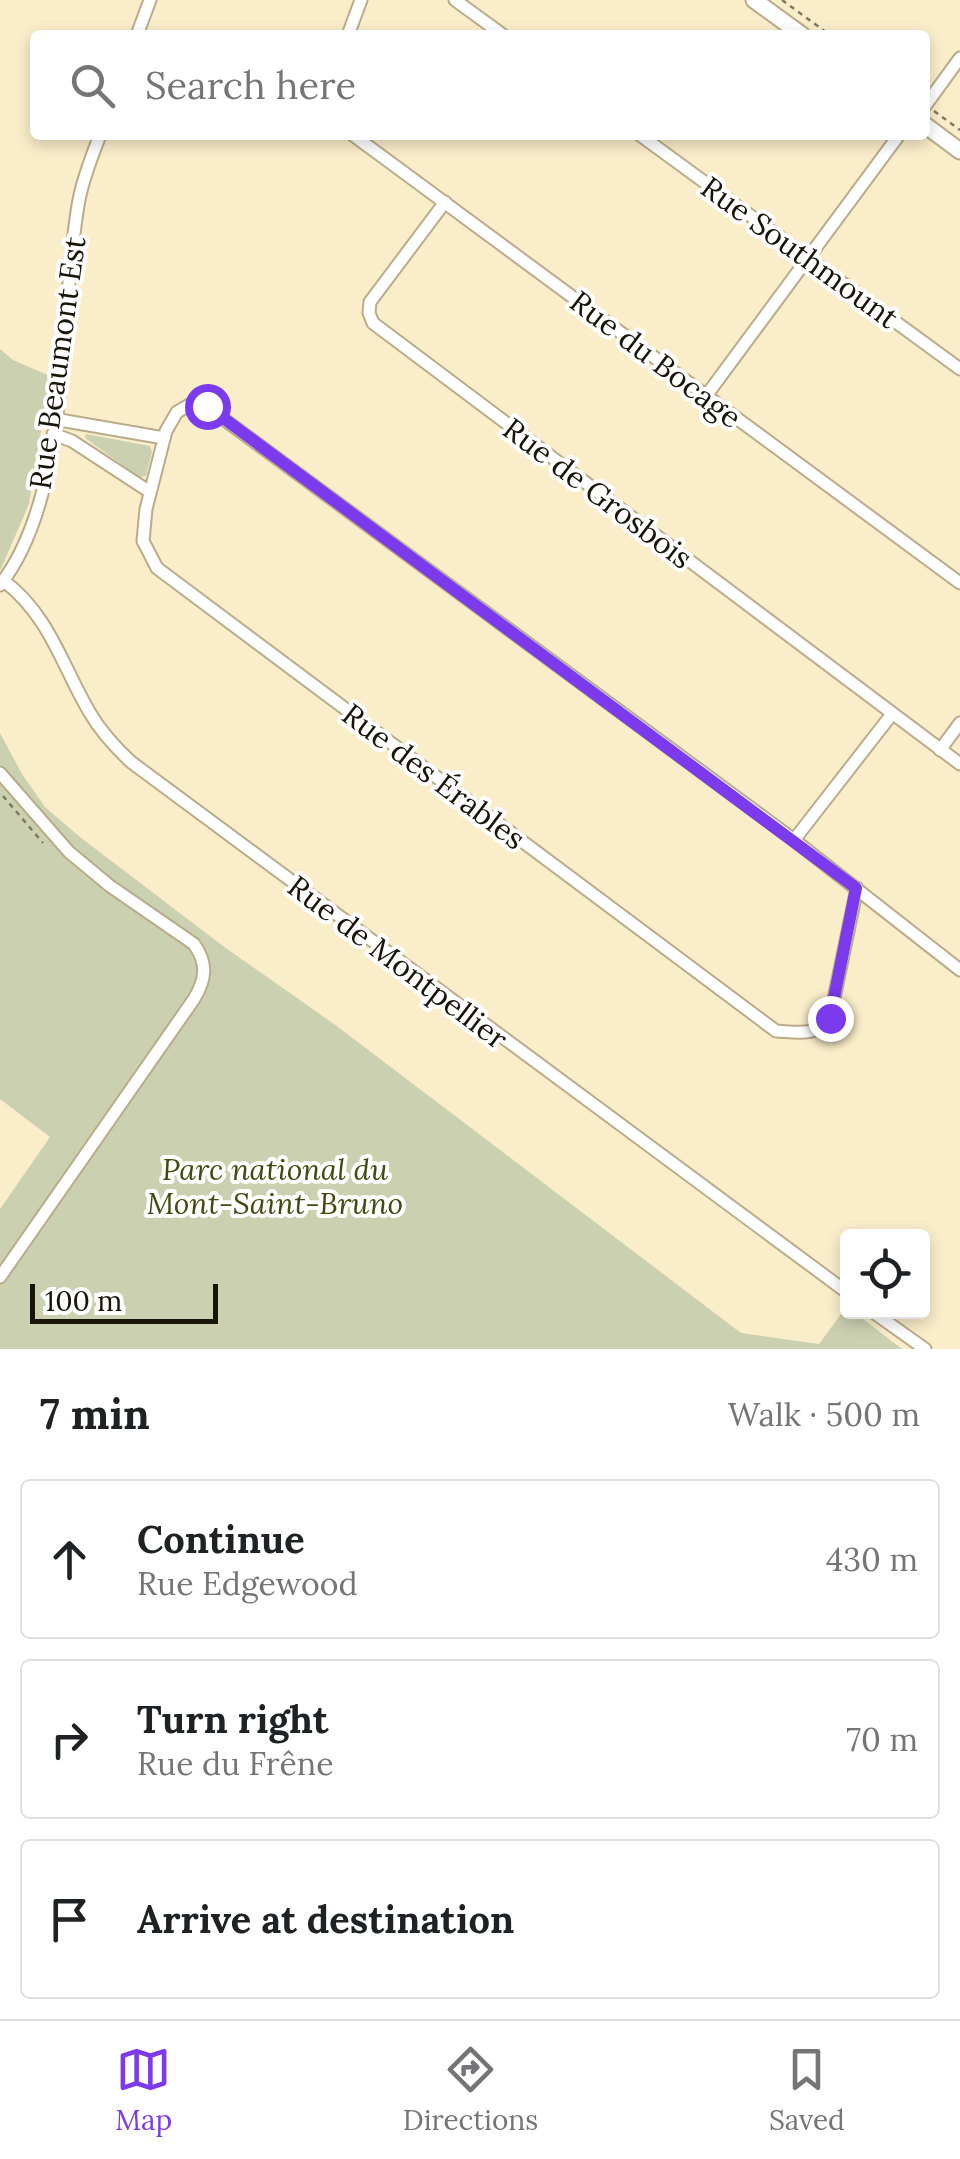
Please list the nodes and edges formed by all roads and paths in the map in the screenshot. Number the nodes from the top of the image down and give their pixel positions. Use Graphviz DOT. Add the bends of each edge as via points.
graph roads {
  1 [pos="150,0"];
  2 [pos="361,0"];
  3 [pos="455,0"];
  4 [pos="754,0"];
  5 [pos="782,0"];
  6 [pos="139,30"];
  7 [pos="350,30"];
  8 [pos="496,30"];
  9 [pos="795,30"];
  10 [pos="823,30"];
  11 [pos="960,58"];
  12 [pos="930,113"];
  13 [pos="930,115"];
  14 [pos="930,116"];
  15 [pos="960,130"];
  16 [pos="98,140"];
  17 [pos="360,140"];
  18 [pos="647,140"];
  19 [pos="895,140"];
  20 [pos="960,151"];
  21 [pos="445,202"];
  22 [pos="808,258"];
  23 [pos="960,370"];
  24 [pos="706,396"];
  25 [pos="54,420"];
  26 [pos="53,434"];
  27 [pos="164,438"];
  28 [pos="150,492"];
  29 [pos="960,582"];
  30 [pos="2,583"];
  31 [pos="892,714"];
  32 [pos="960,723"];
  33 [pos="940,750"];
  34 [pos="960,764"];
  35 [pos="0,773"];
  36 [pos="0,792"];
  37 [pos="794,840"];
  38 [pos="51,850"];
  39 [pos="856,888"];
  40 [pos="960,970"];
  41 [pos="0,1277"];
  42 [pos="840,1287"];
  43 [pos="883,1319"];
  44 [pos="925,1349"];
  1 -- 6 [label="street"];
  2 -- 7 [label="street"];
  3 -- 8 [label="street"];
  4 -- 9 [label="street"];
  5 -- 10 [label="path"];
  11 -- 12 [label="street"];
  13 -- 15 [label="path"];
  14 -- 20 [label="street"];
  16 -- 25 [label="street, Rue Beaumont Est" via="78,207"];
  17 -- 21 [label="street, Rue du Bocage"];
  18 -- 22 [label="street, Rue Southmount"];
  19 -- 22 [label="street"];
  21 -- 24 [label="street, Rue du Bocage"];
  21 -- 31 [label="street, Rue de Grosbois" via="370,302 373,323"];
  22 -- 23 [label="street, Rue Southmount"];
  22 -- 24 [label="street"];
  24 -- 29 [label="street, Rue du Bocage"];
  25 -- 26 [label="street, Rue Beaumont Est"];
  25 -- 27 [label="street"];
  26 -- 28 [label="street"];
  26 -- 30 [label="street, Rue Beaumont Est" via="36,511"];
  27 -- 28 [label="street, Rue des Érables"];
  27 -- 37 [label="street" via="180,409 207,406"];
  28 -- 39 [label="street, Rue des Érables" via="143,536 158,568 776,1031 812,1032 830,1018"];
  30 -- 42 [label="street, Rue de Montpellier" via="26,598 42,620 89,712 130,762"];
  31 -- 33 [label="street, Rue de Grosbois"];
  31 -- 37 [label="street"];
  32 -- 33 [label="street"];
  33 -- 34 [label="street, Rue de Grosbois"];
  35 -- 41 [label="street" via="69,852 189,939 205,967 194,1000"];
  36 -- 38 [label="path"];
  37 -- 39 [label="street"];
  39 -- 40 [label="street"];
  43 -- 44 [label="street"];
}
